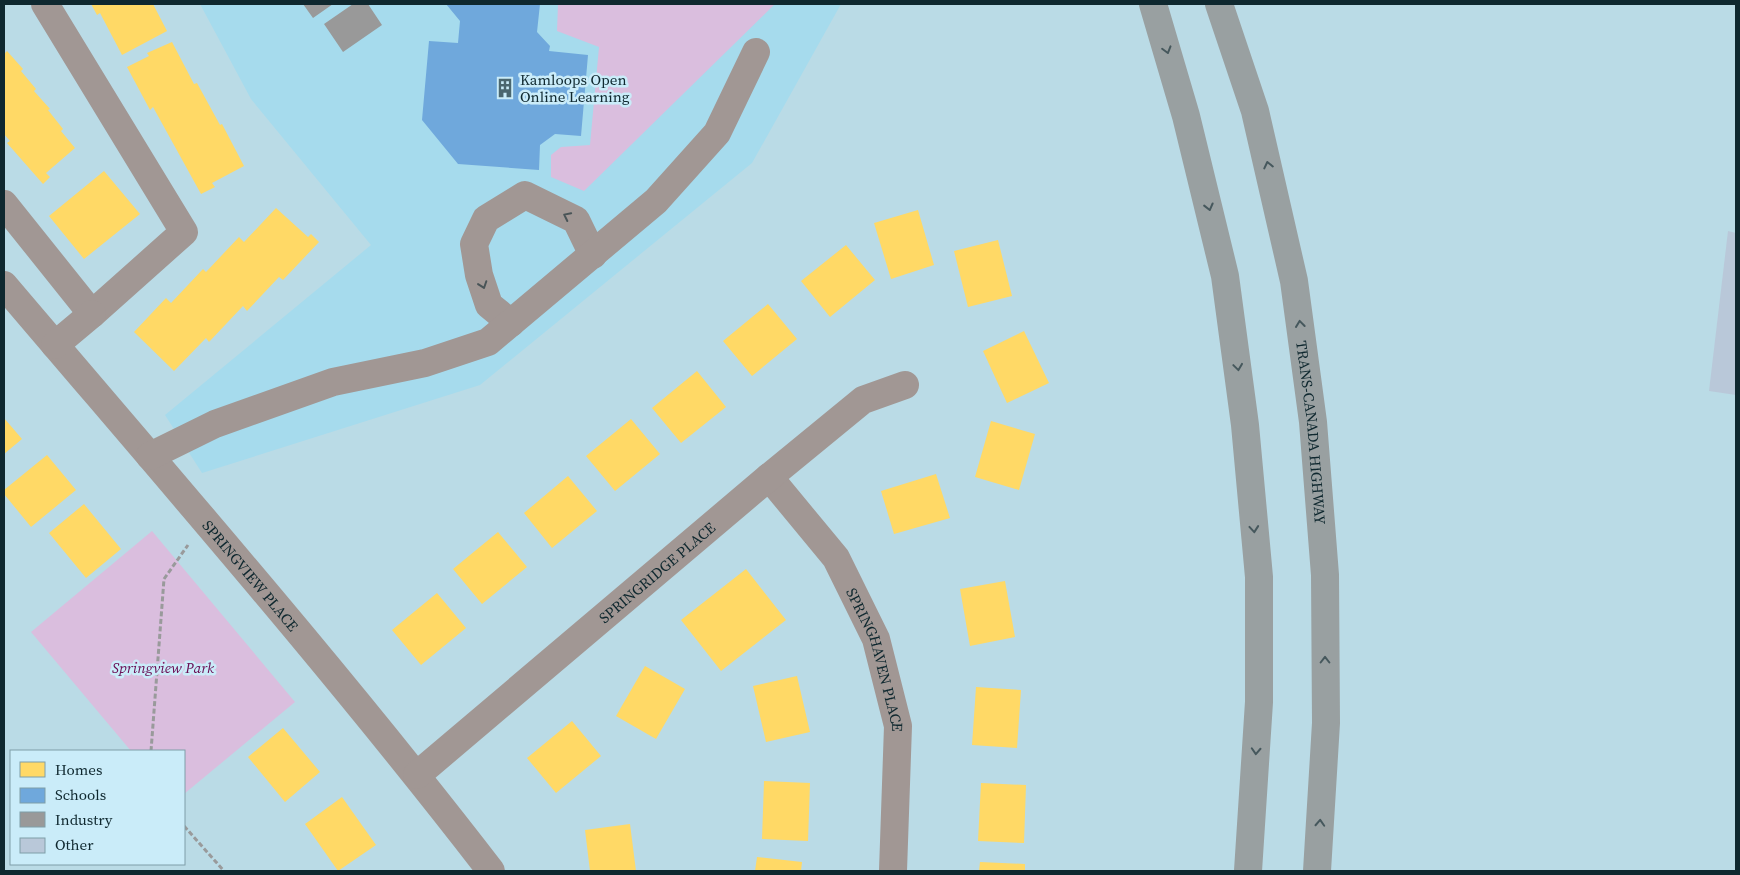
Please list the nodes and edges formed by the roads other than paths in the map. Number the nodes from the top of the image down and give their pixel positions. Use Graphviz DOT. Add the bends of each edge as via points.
graph roads {
  1 [pos="45,4"];
  2 [pos="1153,4"];
  3 [pos="1219,4"];
  4 [pos="756,52"];
  5 [pos="4,204"];
  6 [pos="594,255"];
  7 [pos="4,285"];
  8 [pos="92,314"];
  9 [pos="511,323"];
  10 [pos="55,345"];
  11 [pos="905,385"];
  12 [pos="150,456"];
  13 [pos="769,477"];
  14 [pos="417,775"];
  15 [pos="1248,867"];
  16 [pos="491,871"];
  17 [pos="892,871"];
  18 [pos="1317,871"];
  1 -- 8 [label="street" via="184,232"];
  2 -- 15 [label="highway, one-way" via="1186,116 1226,276 1245,425 1259,577 1259,702"];
  18 -- 3 [label="highway, TRANS-CANADA HIGHWAY, one-way" via="1326,722 1325,575 1313,422 1294,281 1255,111"];
  4 -- 6 [label="street" via="717,133 656,201"];
  5 -- 8 [label="street"];
  6 -- 9 [label="street"];
  6 -- 9 [label="street, one-way" via="576,220 525,195 486,219 474,244 479,275 489,305"];
  7 -- 10 [label="street, SPRINGVIEW PLACE"];
  8 -- 10 [label="street"];
  9 -- 12 [label="street" via="488,342 426,362 333,382 215,424"];
  10 -- 12 [label="street, SPRINGVIEW PLACE"];
  11 -- 13 [label="street, SPRINGRIDGE PLACE" via="863,400"];
  12 -- 14 [label="street, SPRINGVIEW PLACE"];
  13 -- 14 [label="street, SPRINGRIDGE PLACE"];
  13 -- 17 [label="street, SPRINGHAVEN PLACE" via="836,558 876,639 898,726"];
  14 -- 16 [label="street, SPRINGVIEW PLACE"];
}
